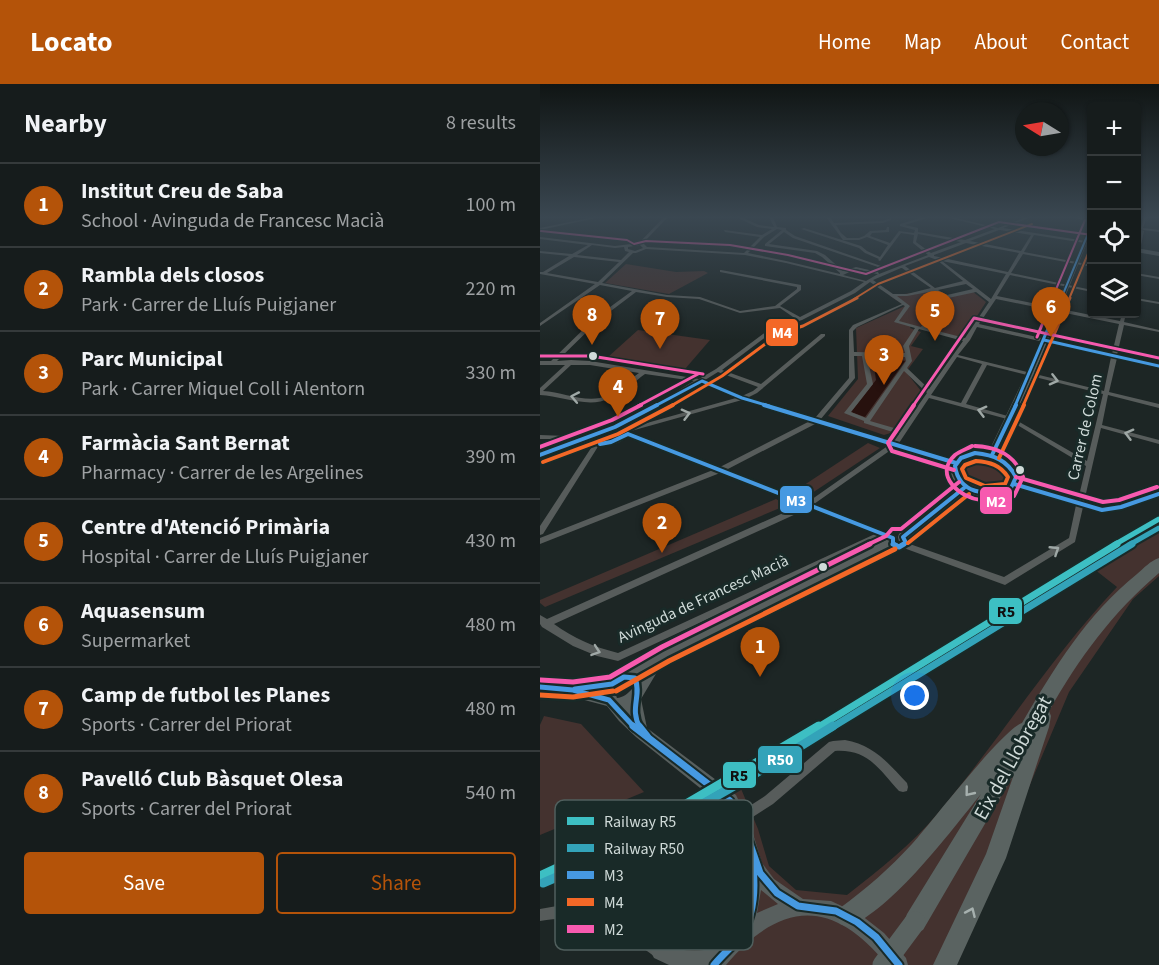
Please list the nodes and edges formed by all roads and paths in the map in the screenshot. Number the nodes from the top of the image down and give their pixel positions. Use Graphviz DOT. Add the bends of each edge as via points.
graph roads {
  1 [pos="569,258"];
  2 [pos="594,258"];
  3 [pos="625,258"];
  4 [pos="764,258"];
  5 [pos="823,258"];
  6 [pos="856,258"];
  7 [pos="880,258"];
  8 [pos="930,258"];
  9 [pos="935,258"];
  10 [pos="938,258"];
  11 [pos="1019,258"];
  12 [pos="1047,258"];
  13 [pos="1079,258"];
  14 [pos="622,261"];
  15 [pos="1076,263"];
  16 [pos="1087,265"];
  17 [pos="879,266"];
  18 [pos="903,267"];
  19 [pos="721,271"];
  20 [pos="541,274"];
  21 [pos="841,274"];
  22 [pos="878,274"];
  23 [pos="1009,274"];
  24 [pos="1141,275"];
  25 [pos="1159,278"];
  26 [pos="868,281"];
  27 [pos="967,282"];
  28 [pos="600,283"];
  29 [pos="1066,286"];
  30 [pos="934,288"];
  31 [pos="636,290"];
  32 [pos="977,290"];
  33 [pos="1087,290"];
  34 [pos="892,295"];
  35 [pos="946,297"];
  36 [pos="993,300"];
  37 [pos="1141,300"];
  38 [pos="1159,303"];
  39 [pos="901,305"];
  40 [pos="777,306"];
  41 [pos="1056,310"];
  42 [pos="1123,318"];
  43 [pos="800,319"];
  44 [pos="542,322"];
  45 [pos="1122,324"];
  46 [pos="977,325"];
  47 [pos="921,328"];
  48 [pos="1159,332"];
  49 [pos="823,335"];
  50 [pos="967,340"];
  51 [pos="1044,340"];
  52 [pos="851,354"];
  53 [pos="864,354"];
  54 [pos="908,355"];
  55 [pos="957,356"];
  56 [pos="1116,356"];
  57 [pos="571,362"];
  58 [pos="540,363"];
  59 [pos="552,363"];
  60 [pos="985,363"];
  61 [pos="1159,366"];
  62 [pos="904,368"];
  63 [pos="718,370"];
  64 [pos="644,372"];
  65 [pos="1030,374"];
  66 [pos="702,381"];
  67 [pos="761,386"];
  68 [pos="540,392"];
  69 [pos="1106,393"];
  70 [pos="929,395"];
  71 [pos="742,398"];
  72 [pos="962,406"];
  73 [pos="1159,406"];
  74 [pos="1009,418"];
  75 [pos="631,419"];
  76 [pos="817,420"];
  77 [pos="867,420"];
  78 [pos="1099,426"];
  79 [pos="629,431"];
  80 [pos="903,433"];
  81 [pos="540,437"];
  82 [pos="565,437"];
  83 [pos="581,440"];
  84 [pos="1159,442"];
  85 [pos="597,444"];
  86 [pos="896,444"];
  87 [pos="540,447"];
  88 [pos="540,454"];
  89 [pos="992,455"];
  90 [pos="956,463"];
  91 [pos="1089,465"];
  92 [pos="722,469"];
  93 [pos="1014,484"];
  94 [pos="964,488"];
  95 [pos="1159,494"];
  96 [pos="1080,505"];
  97 [pos="808,506"];
  98 [pos="540,532"];
  99 [pos="895,539"];
  100 [pos="540,541"];
  101 [pos="1159,564"];
  102 [pos="543,621"];
  103 [pos="665,654"];
  104 [pos="628,676"];
  105 [pos="612,684"];
  106 [pos="540,687"];
  107 [pos="573,690"];
  108 [pos="636,694"];
  109 [pos="611,702"];
  110 [pos="1040,709"];
  111 [pos="641,732"];
  112 [pos="903,787"];
  113 [pos="728,800"];
  114 [pos="753,810"];
  115 [pos="753,861"];
  116 [pos="755,868"];
  117 [pos="753,886"];
  118 [pos="800,907"];
  119 [pos="555,911"];
  120 [pos="540,915"];
  121 [pos="848,916"];
  122 [pos="753,925"];
  123 [pos="665,959"];
  124 [pos="718,959"];
  125 [pos="883,965"];
  126 [pos="899,965"];
  127 [pos="945,965"];
  1 -- 20 [label="street"];
  2 -- 14 [label="street"];
  3 -- 14 [label="street"];
  4 -- 21 [label="street"];
  5 -- 21 [label="street"];
  6 -- 17 [label="street"];
  7 -- 17 [label="street"];
  8 -- 18 [label="street"];
  9 -- 27 [label="street"];
  10 -- 23 [label="street"];
  11 -- 23 [label="street"];
  12 -- 15 [label="street"];
  13 -- 15 [label="street"];
  14 -- 28 [label="street"];
  15 -- 16 [label="street"];
  15 -- 29 [label="street"];
  17 -- 22 [label="street"];
  18 -- 22 [label="street"];
  18 -- 30 [label="street"];
  19 -- 40 [label="street" via="799,287"];
  20 -- 28 [label="street"];
  21 -- 22 [label="street" via="856,268"];
  21 -- 26 [label="street"];
  22 -- 26 [label="street"];
  23 -- 29 [label="street"];
  23 -- 36 [label="street"];
  24 -- 25 [label="street"];
  26 -- 34 [label="street"];
  26 -- 43 [label="street"];
  27 -- 30 [label="street"];
  27 -- 32 [label="street"];
  28 -- 31 [label="street"];
  28 -- 44 [label="street"];
  29 -- 33 [label="street"];
  29 -- 41 [label="street"];
  30 -- 34 [label="street"];
  30 -- 35 [label="street"];
  31 -- 40 [label="street" via="697,297 740,312"];
  31 -- 59 [label="street" via="597,319"];
  32 -- 35 [label="street"];
  32 -- 36 [label="street"];
  34 -- 47 [label="street" via="908,306 896,322"];
  35 -- 47 [label="street"];
  36 -- 41 [label="street"];
  36 -- 46 [label="street"];
  37 -- 38 [label="street"];
  39 -- 52 [label="street" via="855,326 851,331"];
  40 -- 43 [label="street"];
  41 -- 45 [label="street"];
  41 -- 51 [label="street"];
  42 -- 45 [label="street, Carrer de Colom"];
  43 -- 63 [label="street" via="777,326"];
  45 -- 48 [label="street"];
  45 -- 56 [label="street, Carrer de Colom"];
  46 -- 50 [label="street"];
  46 -- 51 [label="street"];
  47 -- 50 [label="street"];
  47 -- 54 [label="street" via="906,346"];
  49 -- 67 [label="street"];
  50 -- 55 [label="street"];
  51 -- 56 [label="street"];
  51 -- 65 [label="street"];
  52 -- 53 [label="street"];
  52 -- 76 [label="street" via="852,378"];
  53 -- 54 [label="street"];
  53 -- 77 [label="street" via="870,384 847,413"];
  54 -- 62 [label="street"];
  55 -- 60 [label="street"];
  55 -- 70 [label="street"];
  56 -- 61 [label="street"];
  56 -- 69 [label="street, Carrer de Colom"];
  57 -- 59 [label="street"];
  57 -- 64 [label="street"];
  57 -- 68 [label="street"];
  58 -- 59 [label="street"];
  60 -- 65 [label="street"];
  60 -- 72 [label="street"];
  62 -- 70 [label="street"];
  62 -- 77 [label="street"];
  63 -- 66 [label="street"];
  63 -- 67 [label="street"];
  64 -- 66 [label="street"];
  64 -- 68 [label="street, one-way" via="607,398 591,400"];
  65 -- 69 [label="street, one-way"];
  65 -- 74 [label="street"];
  66 -- 71 [label="street"];
  66 -- 75 [label="street"];
  67 -- 71 [label="street"];
  69 -- 73 [label="street"];
  69 -- 78 [label="street, Carrer de Colom"];
  70 -- 72 [label="street"];
  70 -- 80 [label="street"];
  71 -- 76 [label="street"];
  79 -- 71 [label="street, one-way"];
  74 -- 72 [label="street, one-way"];
  74 -- 89 [label="street"];
  74 -- 91 [label="street"];
  75 -- 79 [label="street"];
  75 -- 83 [label="street"];
  76 -- 86 [label="street"];
  76 -- 92 [label="street"];
  77 -- 80 [label="street"];
  84 -- 78 [label="street, one-way"];
  78 -- 91 [label="street, Carrer de Colom"];
  79 -- 85 [label="street" via="611,442"];
  79 -- 92 [label="street"];
  80 -- 86 [label="street"];
  81 -- 82 [label="street"];
  82 -- 83 [label="street"];
  82 -- 87 [label="street"];
  83 -- 85 [label="street"];
  83 -- 88 [label="street"];
  85 -- 98 [label="street"];
  86 -- 90 [label="street"];
  86 -- 97 [label="street"];
  89 -- 90 [label="street" via="967,455"];
  89 -- 93 [label="street" via="1013,470"];
  90 -- 94 [label="street" via="954,476"];
  91 -- 96 [label="street, Carrer de Colom"];
  92 -- 97 [label="street"];
  92 -- 100 [label="street"];
  93 -- 94 [label="street" via="1003,494 993,496"];
  93 -- 96 [label="street"];
  94 -- 99 [label="street, Avinguda de Francesc Macià"];
  95 -- 96 [label="street" via="1102,510"];
  99 -- 96 [label="street, Carrer de Colom, one-way" via="1005,581 1072,540"];
  97 -- 99 [label="street"];
  97 -- 102 [label="street"];
  102 -- 99 [label="street, Avinguda de Francesc Macià, one-way" via="581,646 618,657"];
  99 -- 103 [label="street, Avinguda de Francesc Macià"];
  101 -- 110 [label="highway, Eix del Llobregat" via="1111,605 1080,645"];
  103 -- 104 [label="street, Avinguda de Francesc Macià"];
  103 -- 108 [label="street, Avinguda de Francesc Macià"];
  104 -- 105 [label="street"];
  104 -- 108 [label="street" via="638,681"];
  105 -- 107 [label="street"];
  105 -- 109 [label="street" via="608,692"];
  106 -- 107 [label="street"];
  107 -- 109 [label="street"];
  108 -- 109 [label="street" via="626,704"];
  108 -- 111 [label="street"];
  109 -- 111 [label="street"];
  110 -- 121 [label="highway, one-way" via="901,872"];
  110 -- 125 [label="highway, Eix del Llobregat, bridge" via="971,831 915,922"];
  127 -- 110 [label="highway, one-way" via="994,858 1040,727"];
  111 -- 113 [label="street"];
  112 -- 114 [label="street" via="864,750 846,744 833,746"];
  115 -- 116 [label="street"];
  116 -- 117 [label="street"];
  116 -- 118 [label="street" via="776,893"];
  118 -- 121 [label="street" via="824,908"];
  118 -- 122 [label="street" via="780,911"];
  119 -- 120 [label="street"];
  121 -- 126 [label="street" via="876,936"];
  123 -- 124 [label="street"];
}
